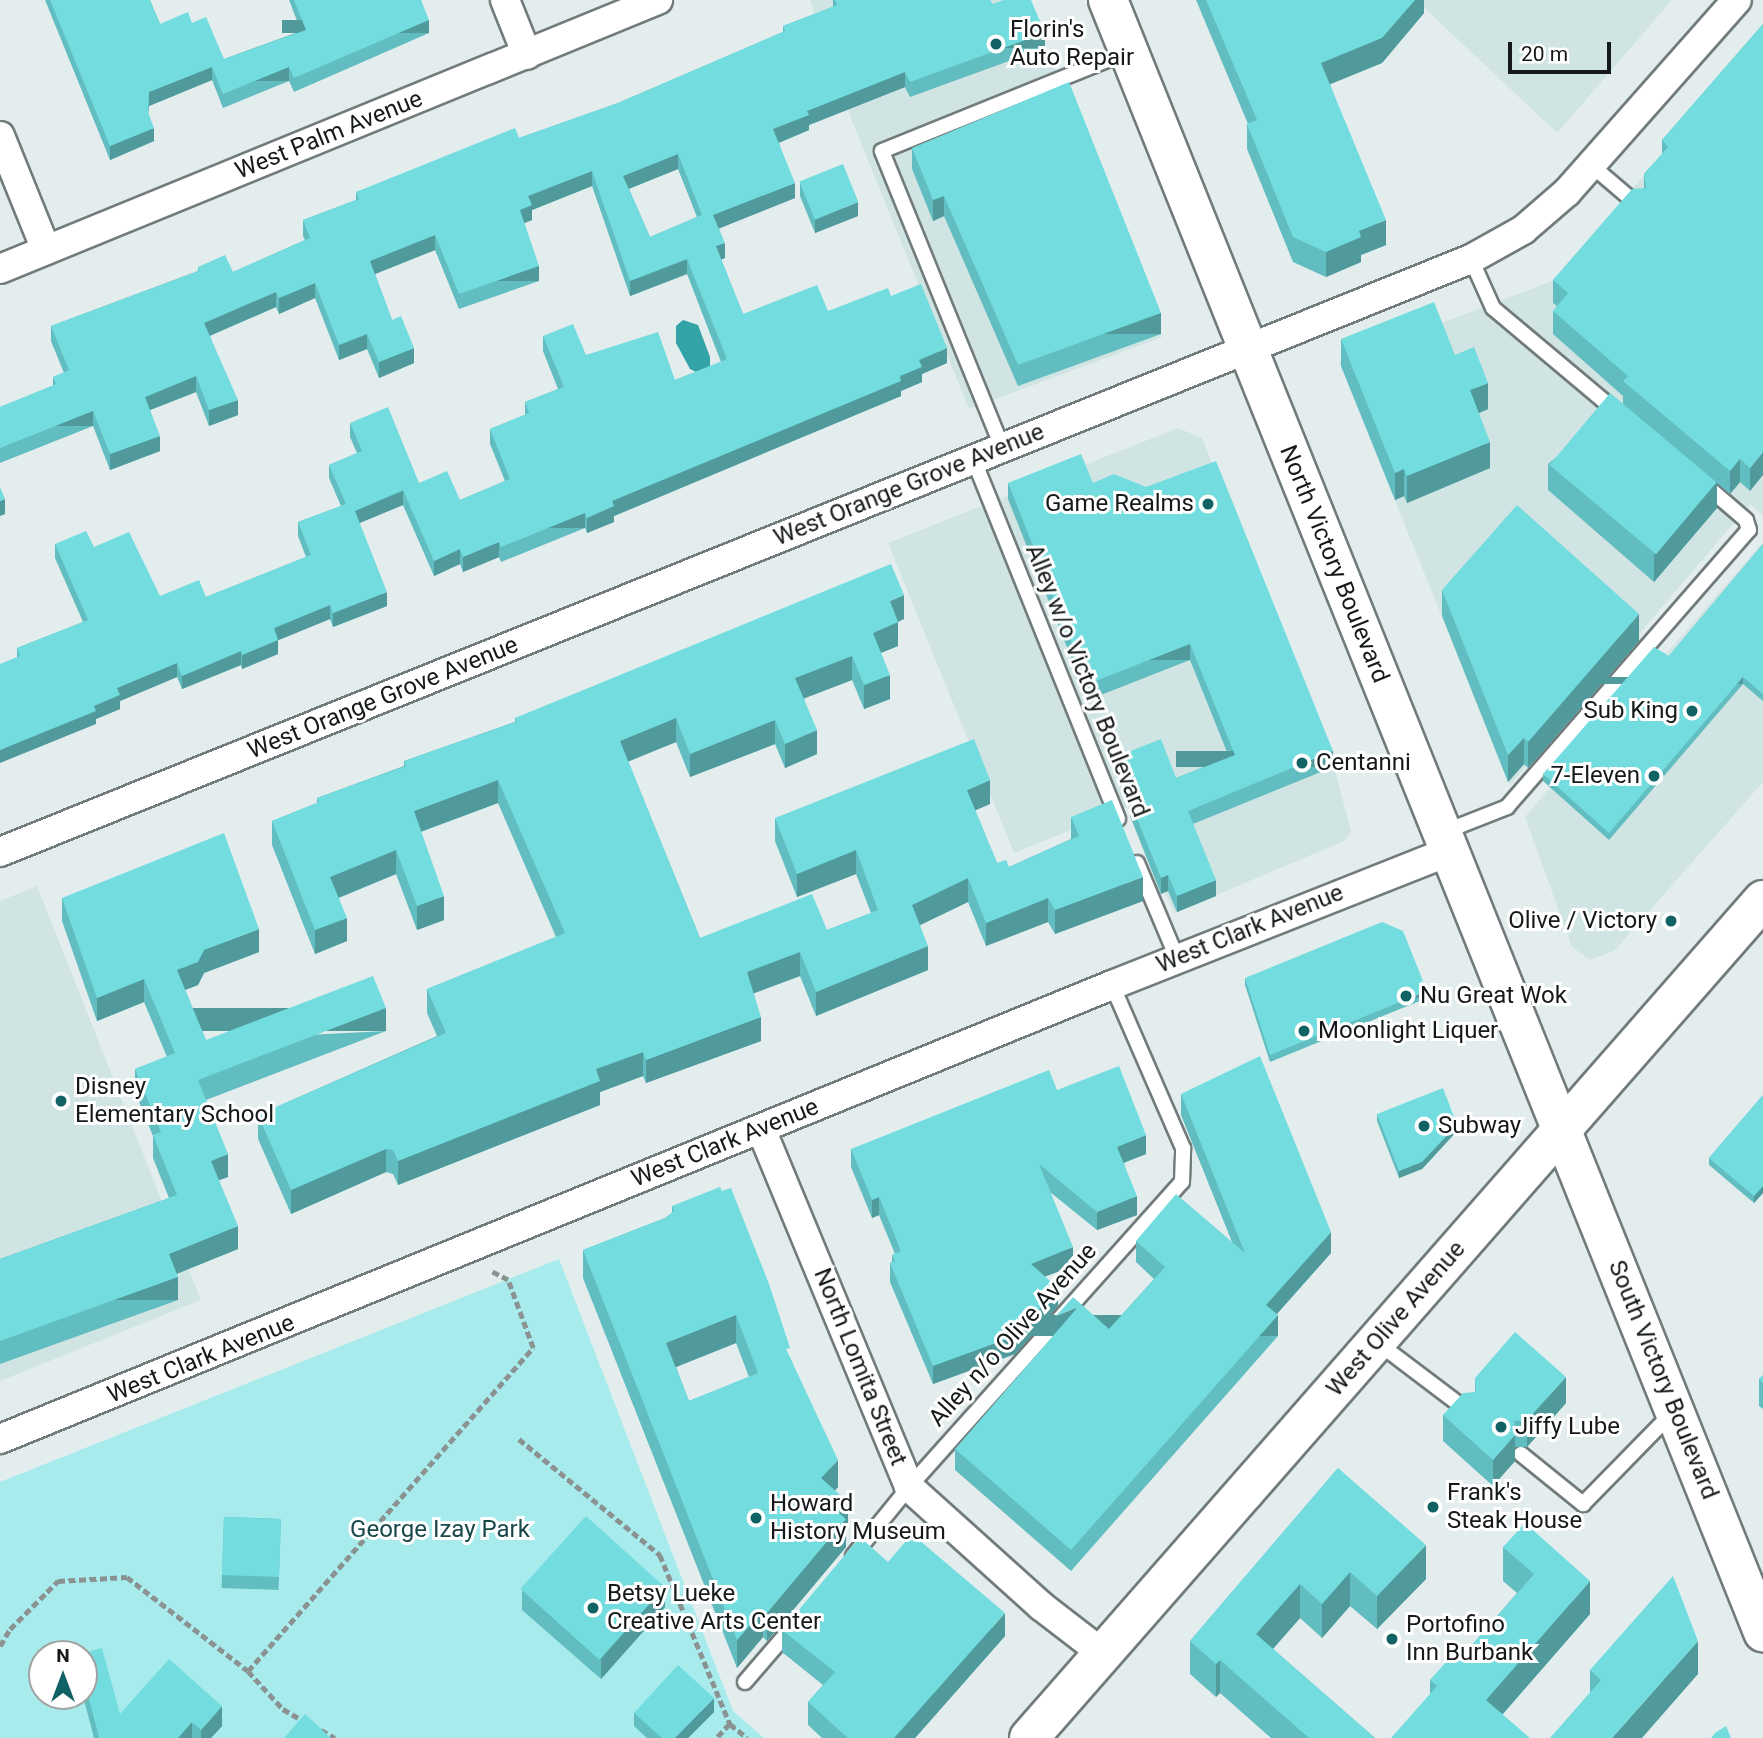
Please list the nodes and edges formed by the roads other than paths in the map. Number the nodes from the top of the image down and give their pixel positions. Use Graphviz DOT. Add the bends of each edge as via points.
graph roads {
  1 [pos="505,0"];
  2 [pos="658,0"];
  3 [pos="1108,0"];
  4 [pos="1737,0"];
  5 [pos="1129,51"];
  6 [pos="527,55"];
  7 [pos="0,136"];
  8 [pos="1591,165"];
  9 [pos="1638,205"];
  10 [pos="46,250"];
  11 [pos="1471,259"];
  12 [pos="0,269"];
  13 [pos="1246,349"];
  14 [pos="1630,423"];
  15 [pos="1002,447"];
  16 [pos="973,458"];
  17 [pos="1693,476"];
  18 [pos="1448,841"];
  19 [pos="0,852"];
  20 [pos="1763,900"];
  21 [pos="1177,958"];
  22 [pos="1112,985"];
  23 [pos="1563,1127"];
  24 [pos="761,1129"];
  25 [pos="1376,1342"];
  26 [pos="1675,1411"];
  27 [pos="1469,1412"];
  28 [pos="0,1439"];
  29 [pos="1521,1454"];
  30 [pos="909,1487"];
  31 [pos="842,1570"];
  32 [pos="807,1611"];
  33 [pos="1763,1632"];
  34 [pos="1102,1653"];
  35 [pos="745,1682"];
  36 [pos="1029,1738"];
  1 -- 6 [label="street"];
  2 -- 6 [label="street, West Palm Avenue"];
  3 -- 5 [label="main road, North Victory Boulevard"];
  4 -- 8 [label="street, West Orange Grove Avenue"];
  5 -- 13 [label="main road, North Victory Boulevard"];
  5 -- 15 [label="lane" via="882,151"];
  6 -- 10 [label="street, West Palm Avenue"];
  7 -- 10 [label="street"];
  8 -- 9 [label="lane"];
  8 -- 11 [label="street, West Orange Grove Avenue" via="1523,230"];
  10 -- 12 [label="street, West Palm Avenue"];
  11 -- 13 [label="street, West Orange Grove Avenue"];
  11 -- 14 [label="lane" via="1493,308"];
  13 -- 15 [label="street, West Orange Grove Avenue"];
  13 -- 18 [label="main road, North Victory Boulevard"];
  15 -- 16 [label="street, West Orange Grove Avenue"];
  16 -- 19 [label="street, West Orange Grove Avenue"];
  16 -- 21 [label="lane, Alley w/o Victory Boulevard"];
  17 -- 18 [label="lane" via="1746,520 1749,530 1507,807"];
  18 -- 21 [label="street, West Clark Avenue"];
  18 -- 23 [label="main road, North Victory Boulevard"];
  20 -- 23 [label="main road, West Olive Avenue"];
  21 -- 22 [label="street, West Clark Avenue"];
  22 -- 24 [label="street, West Clark Avenue"];
  22 -- 30 [label="lane, Alley n/o Olive Avenue" via="1183,1148 1182,1182"];
  23 -- 25 [label="main road, West Olive Avenue"];
  23 -- 26 [label="main road, South Victory Boulevard"];
  24 -- 28 [label="street, West Clark Avenue"];
  24 -- 30 [label="street, North Lomita Street"];
  25 -- 27 [label="lane"];
  25 -- 34 [label="main road, West Olive Avenue"];
  26 -- 29 [label="lane" via="1583,1504"];
  26 -- 33 [label="main road, South Victory Boulevard"];
  30 -- 31 [label="lane, Alley n/o Olive Avenue"];
  30 -- 34 [label="street, North Lomita Street" via="1041,1606"];
  32 -- 35 [label="lane"];
  34 -- 36 [label="main road, West Olive Avenue"];
}
